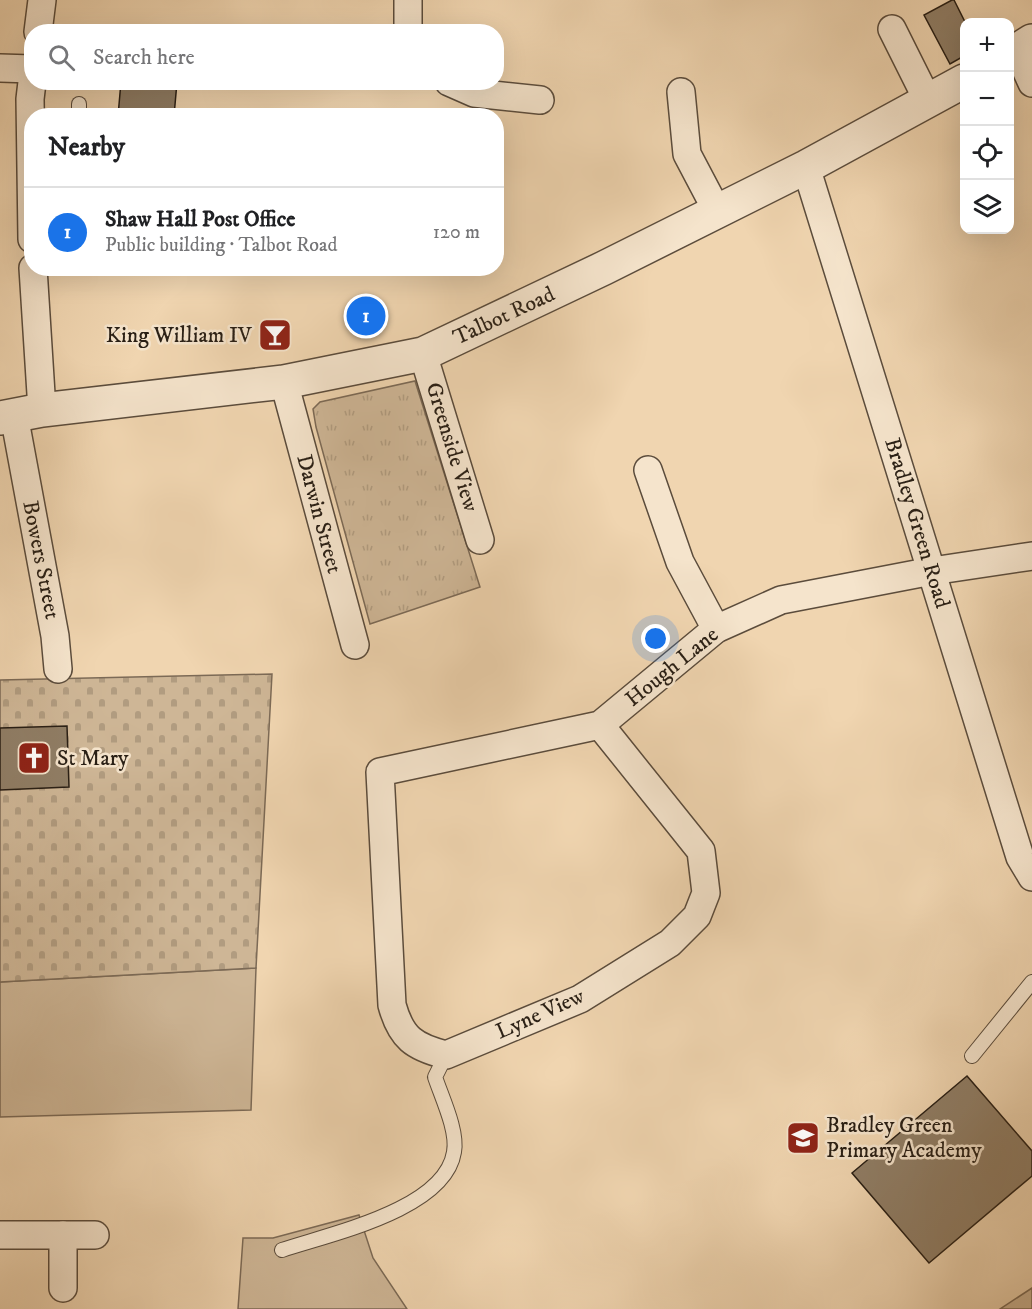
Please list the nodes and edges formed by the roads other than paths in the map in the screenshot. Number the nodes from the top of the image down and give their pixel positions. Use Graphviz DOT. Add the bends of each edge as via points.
graph roads {
  1 [pos="42,0"];
  2 [pos="408,0"];
  3 [pos="39,24"];
  4 [pos="408,24"];
  5 [pos="892,29"];
  6 [pos="1019,49"];
  7 [pos="0,68"];
  8 [pos="24,69"];
  9 [pos="960,83"];
  10 [pos="1032,83"];
  11 [pos="32,90"];
  12 [pos="467,90"];
  13 [pos="681,92"];
  14 [pos="540,100"];
  15 [pos="928,101"];
  16 [pos="32,108"];
  17 [pos="806,167"];
  18 [pos="717,211"];
  19 [pos="32,276"];
  20 [pos="423,354"];
  21 [pos="284,382"];
  22 [pos="19,414"];
  23 [pos="648,470"];
  24 [pos="480,540"];
  25 [pos="1032,556"];
  26 [pos="932,571"];
  27 [pos="716,629"];
  28 [pos="355,645"];
  29 [pos="58,669"];
  30 [pos="600,726"];
  31 [pos="1032,877"];
  32 [pos="1032,982"];
  33 [pos="446,1055"];
  34 [pos="972,1056"];
  35 [pos="0,1235"];
  36 [pos="63,1235"];
  37 [pos="95,1235"];
  38 [pos="282,1250"];
  39 [pos="63,1288"];
  1 -- 3 [label="street"];
  2 -- 4 [label="street"];
  5 -- 15 [label="street"];
  6 -- 10 [label="street"];
  7 -- 8 [label="street"];
  9 -- 15 [label="street, Talbot Road"];
  11 -- 16 [label="street"];
  12 -- 14 [label="street"];
  13 -- 18 [label="street" via="687,154"];
  15 -- 17 [label="street, Talbot Road"];
  17 -- 18 [label="street, Talbot Road"];
  17 -- 26 [label="street, Bradley Green Road"];
  18 -- 20 [label="street, Talbot Road"];
  19 -- 22 [label="street, Bowers Street"];
  20 -- 21 [label="street, Talbot Road"];
  20 -- 24 [label="street, Greenside View"];
  21 -- 22 [label="street, Talbot Road"];
  21 -- 28 [label="street, Darwin Street"];
  22 -- 29 [label="street, Bowers Street"];
  23 -- 27 [label="street" via="680,561"];
  25 -- 26 [label="street, Hough Lane"];
  26 -- 27 [label="street, Hough Lane" via="781,600"];
  26 -- 31 [label="street, Bradley Green Road" via="1020,857"];
  27 -- 30 [label="street, Hough Lane"];
  30 -- 33 [label="street, Lyne View" via="701,851 706,892 696,916 670,943 580,999"];
  30 -- 33 [label="street, Hough Lane" via="380,772 392,1005 407,1039"];
  32 -- 34 [label="lane"];
  33 -- 38 [label="lane" via="435,1077 452,1127 455,1152 440,1179 423,1197 397,1212"];
  35 -- 36 [label="street"];
  36 -- 37 [label="street"];
  36 -- 39 [label="street"];
}
